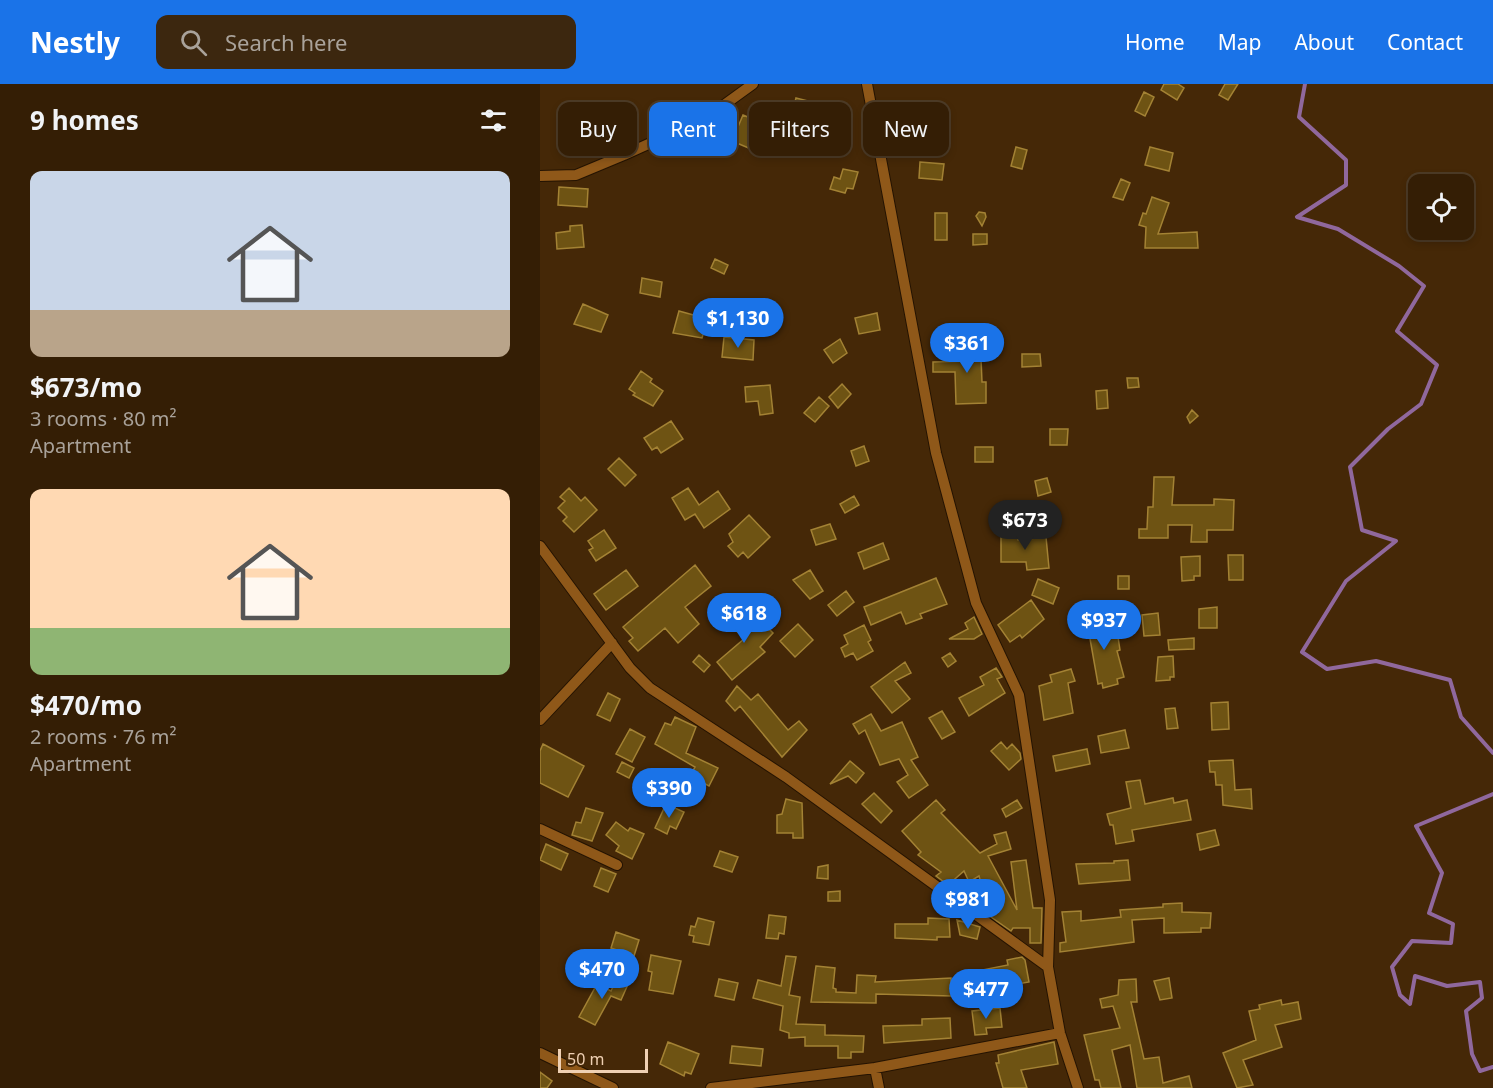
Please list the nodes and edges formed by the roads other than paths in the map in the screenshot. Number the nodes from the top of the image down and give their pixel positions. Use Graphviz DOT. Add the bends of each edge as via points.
graph roads {
  1 [pos="753,84"];
  2 [pos="865,84"];
  3 [pos="741,88"];
  4 [pos="540,176"];
  5 [pos="540,546"];
  6 [pos="612,643"];
  7 [pos="540,720"];
  8 [pos="540,829"];
  9 [pos="617,865"];
  10 [pos="1048,967"];
  11 [pos="1060,1033"];
  12 [pos="540,1053"];
  13 [pos="874,1068"];
  14 [pos="765,1085"];
  15 [pos="613,1088"];
  16 [pos="711,1088"];
  17 [pos="879,1088"];
  18 [pos="1078,1088"];
  1 -- 3 [label="street"];
  2 -- 10 [label="street" via="936,453 976,603 1019,695 1050,900"];
  3 -- 4 [label="street" via="706,118 624,155 576,176"];
  5 -- 6 [label="street"];
  6 -- 7 [label="street"];
  6 -- 10 [label="street" via="650,688 786,777"];
  8 -- 9 [label="street"];
  10 -- 11 [label="street"];
  11 -- 13 [label="street"];
  11 -- 18 [label="street"];
  12 -- 15 [label="street"];
  13 -- 14 [label="street"];
  13 -- 17 [label="street"];
  14 -- 16 [label="street"];
}
